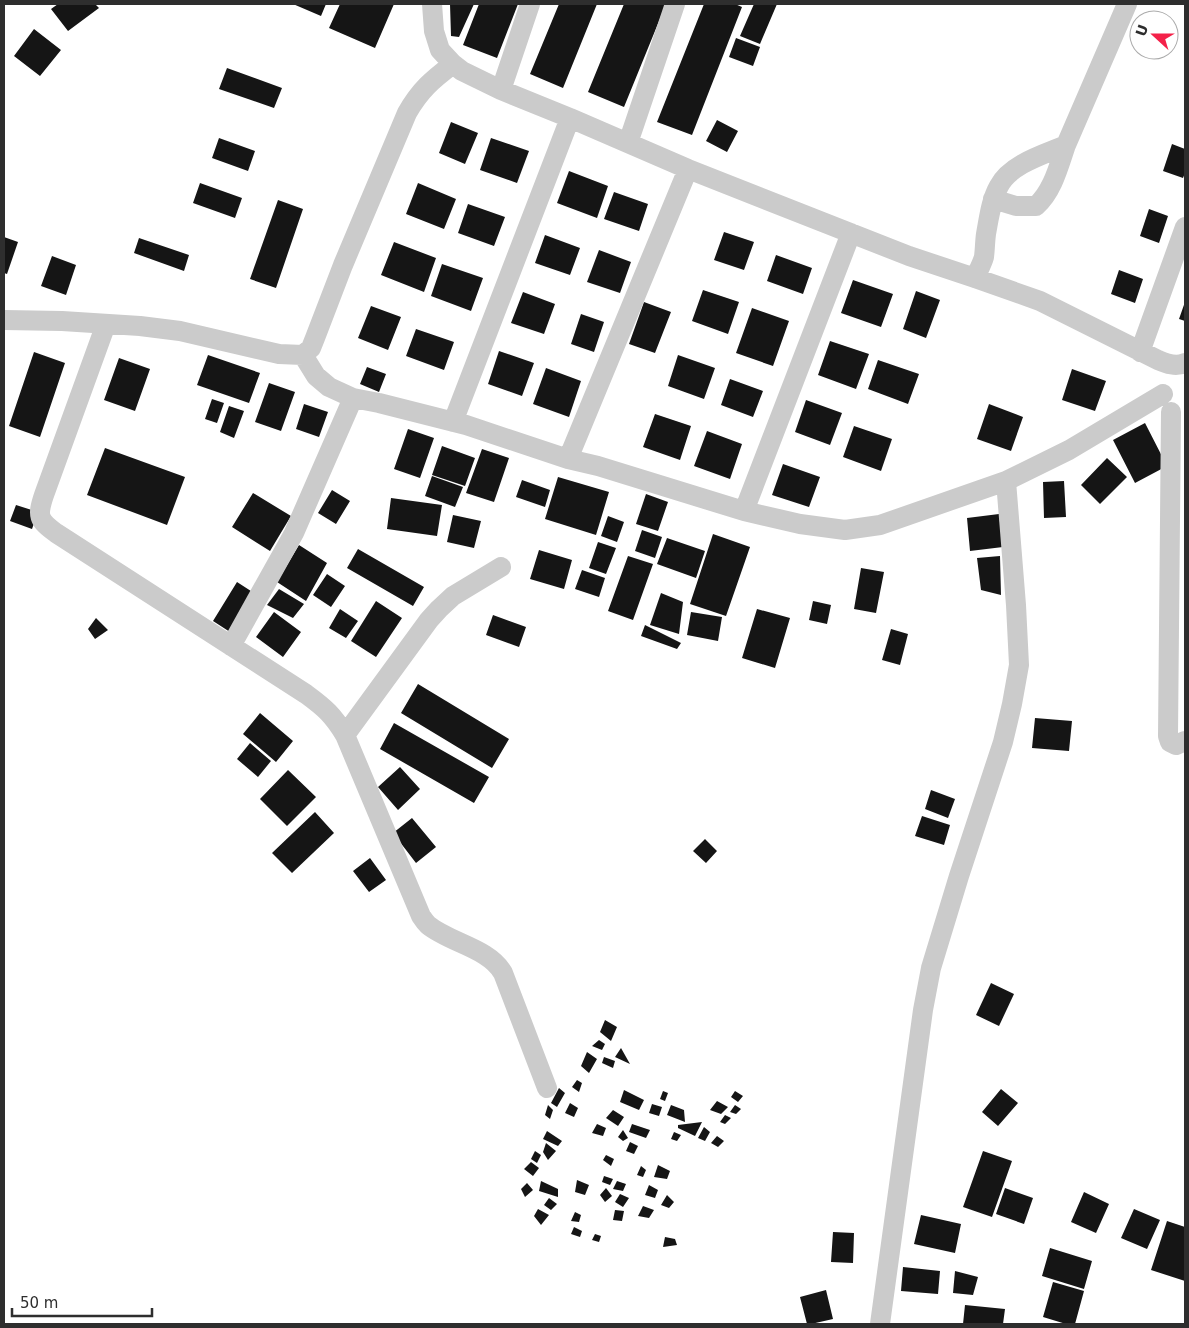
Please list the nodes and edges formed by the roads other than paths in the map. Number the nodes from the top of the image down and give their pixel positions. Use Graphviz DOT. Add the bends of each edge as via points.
graph roads {
  1 [pos="432,4"];
  2 [pos="530,4"];
  3 [pos="675,4"];
  4 [pos="1127,4"];
  5 [pos="453,64"];
  6 [pos="501,90"];
  7 [pos="570,118"];
  8 [pos="628,142"];
  9 [pos="1066,145"];
  10 [pos="688,169"];
  11 [pos="993,199"];
  12 [pos="1185,227"];
  13 [pos="852,233"];
  14 [pos="975,278"];
  15 [pos="4,320"];
  16 [pos="106,324"];
  17 [pos="1140,352"];
  18 [pos="303,356"];
  19 [pos="1178,364"];
  20 [pos="353,398"];
  21 [pos="1167,403"];
  22 [pos="453,422"];
  23 [pos="1185,438"];
  24 [pos="568,459"];
  25 [pos="1006,481"];
  26 [pos="744,511"];
  27 [pos="502,567"];
  28 [pos="231,646"];
  29 [pos="345,735"];
  30 [pos="1185,741"];
  31 [pos="547,1088"];
  32 [pos="880,1324"];
  1 -- 5 [label="street" via="434,31 440,50"];
  2 -- 6 [label="street"];
  3 -- 8 [label="street"];
  4 -- 9 [label="street"];
  5 -- 6 [label="street"];
  5 -- 18 [label="street" via="421,91 407,113 311,348"];
  6 -- 7 [label="street"];
  7 -- 8 [label="street"];
  7 -- 22 [label="street"];
  8 -- 10 [label="street"];
  9 -- 11 [label="street" via="1009,173 999,184"];
  9 -- 11 [label="street" via="1051,187 1036,206 1016,206"];
  10 -- 13 [label="street"];
  10 -- 24 [label="street"];
  11 -- 14 [label="street" via="984,256"];
  12 -- 17 [label="street"];
  13 -- 14 [label="street"];
  13 -- 26 [label="street"];
  14 -- 17 [label="street" via="1040,301"];
  15 -- 16 [label="street"];
  16 -- 18 [label="street" via="180,331 279,354"];
  16 -- 28 [label="street" via="44,495 40,519 56,533"];
  17 -- 19 [label="street"];
  18 -- 20 [label="street" via="316,376 329,387"];
  19 -- 21 [label="street" via="1170,374"];
  20 -- 22 [label="street"];
  20 -- 28 [label="street" via="294,533"];
  21 -- 23 [label="street"];
  21 -- 25 [label="street"];
  21 -- 30 [label="street" via="1168,736 1176,745"];
  22 -- 24 [label="street"];
  24 -- 26 [label="street"];
  25 -- 26 [label="street" via="880,525 845,530"];
  25 -- 32 [label="street" via="1019,665 1002,742 931,968"];
  27 -- 29 [label="street" via="453,596 439,609"];
  28 -- 29 [label="street" via="323,706"];
  29 -- 31 [label="street" via="421,916 428,925 498,965"];
}
